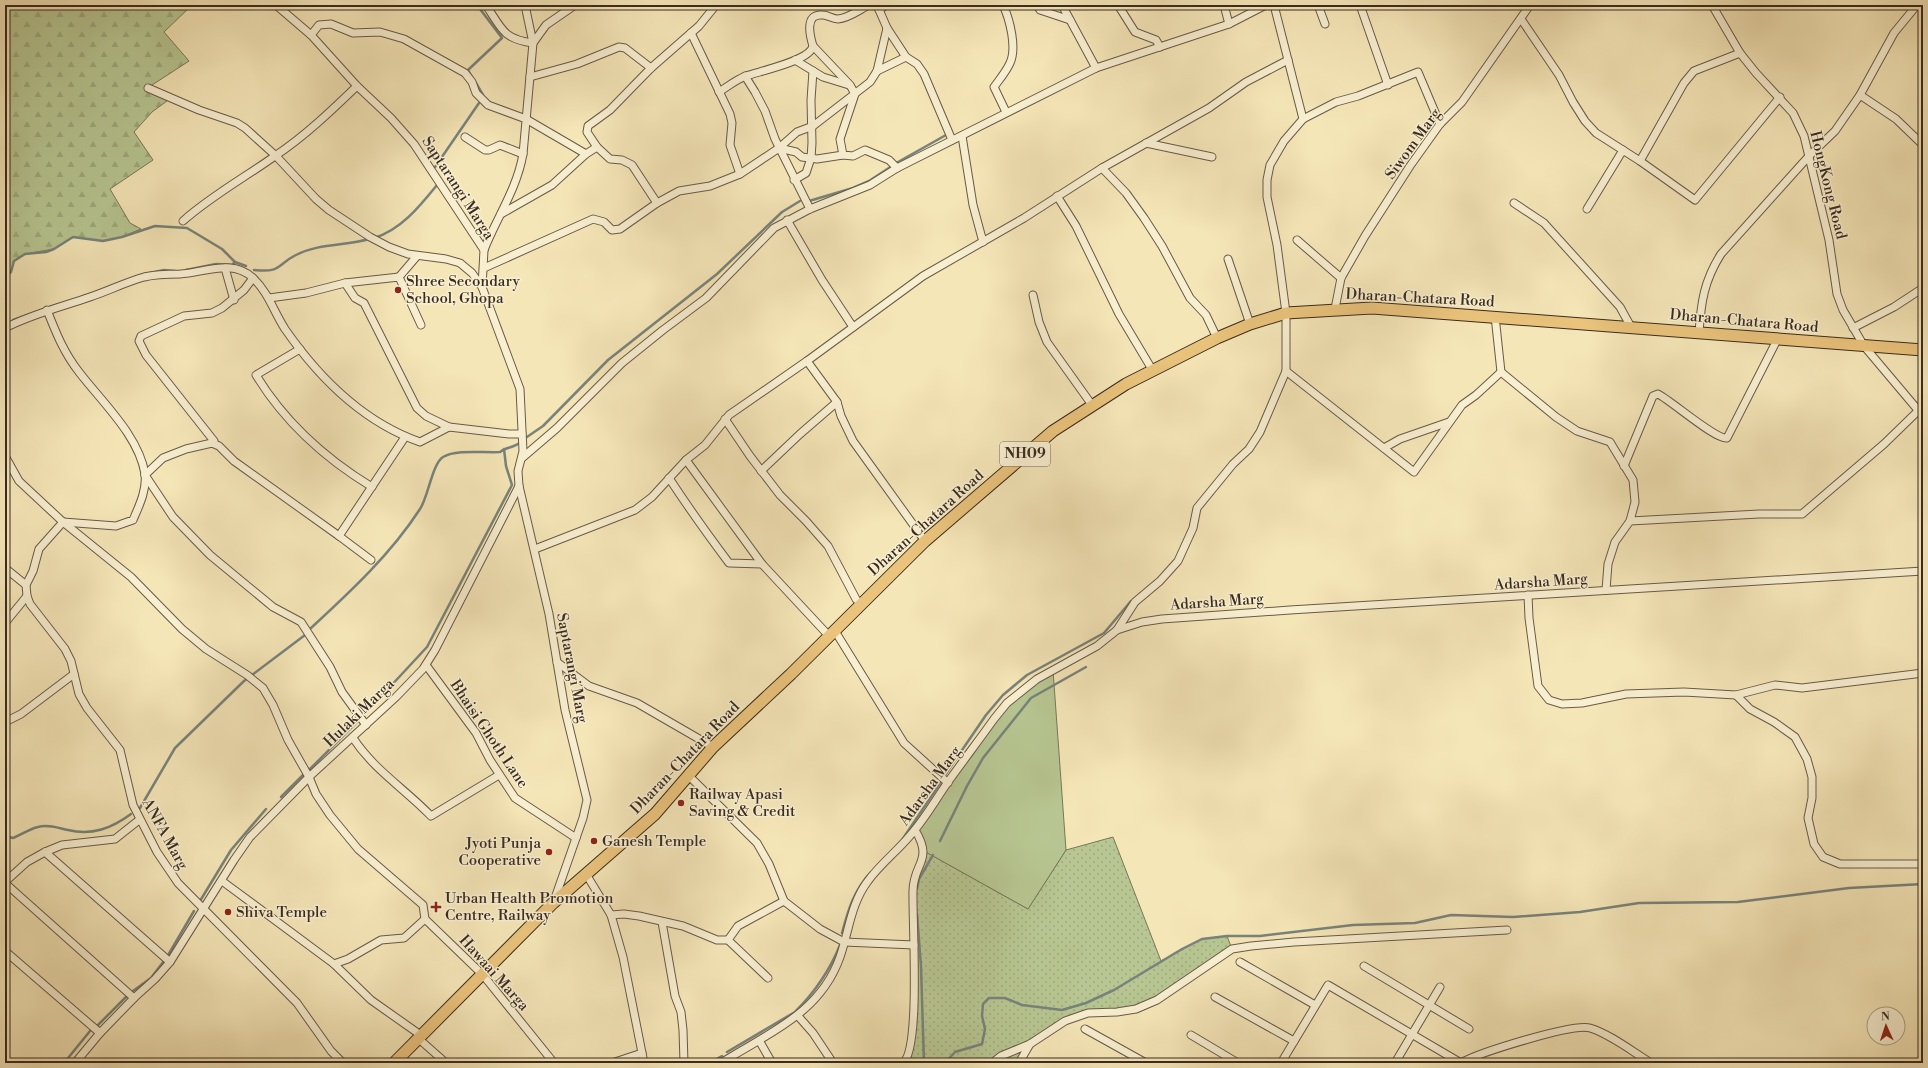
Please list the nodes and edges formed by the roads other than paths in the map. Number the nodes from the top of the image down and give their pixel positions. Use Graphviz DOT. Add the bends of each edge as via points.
graph roads {
  1 [pos="276,5"];
  2 [pos="486,5"];
  3 [pos="525,5"];
  4 [pos="575,5"];
  5 [pos="716,5"];
  6 [pos="869,5"];
  7 [pos="886,5"];
  8 [pos="1003,5"];
  9 [pos="1037,5"];
  10 [pos="1062,5"];
  11 [pos="1118,5"];
  12 [pos="1224,5"];
  13 [pos="1266,5"];
  14 [pos="1274,5"];
  15 [pos="1318,5"];
  16 [pos="1360,5"];
  17 [pos="1530,5"];
  18 [pos="1712,5"];
  19 [pos="1917,5"];
  20 [pos="878,7"];
  21 [pos="1521,19"];
  22 [pos="1070,20"];
  23 [pos="1229,24"];
  24 [pos="1325,24"];
  25 [pos="887,28"];
  26 [pos="691,33"];
  27 [pos="312,35"];
  28 [pos="533,43"];
  29 [pos="813,46"];
  30 [pos="1160,47"];
  31 [pos="1740,52"];
  32 [pos="906,57"];
  33 [pos="795,60"];
  34 [pos="1288,60"];
  35 [pos="651,68"];
  36 [pos="1096,68"];
  37 [pos="813,71"];
  38 [pos="877,71"];
  39 [pos="745,76"];
  40 [pos="530,77"];
  41 [pos="850,85"];
  42 [pos="1388,85"];
  43 [pos="357,86"];
  44 [pos="148,88"];
  45 [pos="719,92"];
  46 [pos="855,94"];
  47 [pos="1860,95"];
  48 [pos="1780,97"];
  49 [pos="1006,112"];
  50 [pos="526,119"];
  51 [pos="1303,119"];
  52 [pos="1440,124"];
  53 [pos="813,126"];
  54 [pos="962,136"];
  55 [pos="466,137"];
  56 [pos="952,140"];
  57 [pos="1146,143"];
  58 [pos="1923,145"];
  59 [pos="597,147"];
  60 [pos="779,148"];
  61 [pos="1623,150"];
  62 [pos="523,154"];
  63 [pos="586,154"];
  64 [pos="843,155"];
  65 [pos="276,156"];
  66 [pos="1212,156"];
  67 [pos="1809,156"];
  68 [pos="811,158"];
  69 [pos="1640,161"];
  70 [pos="897,168"];
  71 [pos="1102,168"];
  72 [pos="740,174"];
  73 [pos="794,180"];
  74 [pos="1057,196"];
  75 [pos="657,202"];
  76 [pos="1514,203"];
  77 [pos="810,209"];
  78 [pos="1587,209"];
  79 [pos="501,214"];
  80 [pos="787,220"];
  81 [pos="182,221"];
  82 [pos="1297,240"];
  83 [pos="983,242"];
  84 [pos="484,250"];
  85 [pos="417,256"];
  86 [pos="1228,260"];
  87 [pos="225,268"];
  88 [pos="484,268"];
  89 [pos="399,277"];
  90 [pos="253,278"];
  91 [pos="1341,278"];
  92 [pos="344,283"];
  93 [pos="482,287"];
  94 [pos="1923,288"];
  95 [pos="1033,295"];
  96 [pos="269,298"];
  97 [pos="234,300"];
  98 [pos="1335,309"];
  99 [pos="47,310"];
  100 [pos="1286,313"];
  101 [pos="1495,316"];
  102 [pos="1250,324"];
  103 [pos="421,325"];
  104 [pos="853,327"];
  105 [pos="1631,327"];
  106 [pos="5,328"];
  107 [pos="1854,328"];
  108 [pos="1698,333"];
  109 [pos="1217,338"];
  110 [pos="1777,340"];
  111 [pos="1864,346"];
  112 [pos="300,349"];
  113 [pos="1923,350"];
  114 [pos="807,361"];
  115 [pos="1153,371"];
  116 [pos="1286,371"];
  117 [pos="1501,372"];
  118 [pos="837,402"];
  119 [pos="1092,405"];
  120 [pos="1921,413"];
  121 [pos="725,418"];
  122 [pos="1449,422"];
  123 [pos="449,427"];
  124 [pos="405,437"];
  125 [pos="522,437"];
  126 [pos="212,443"];
  127 [pos="1384,448"];
  128 [pos="523,454"];
  129 [pos="5,456"];
  130 [pos="686,460"];
  131 [pos="1624,466"];
  132 [pos="761,471"];
  133 [pos="145,475"];
  134 [pos="668,478"];
  135 [pos="519,486"];
  136 [pos="372,487"];
  137 [pos="1630,521"];
  138 [pos="63,522"];
  139 [pos="339,536"];
  140 [pos="925,541"];
  141 [pos="535,549"];
  142 [pos="371,560"];
  143 [pos="762,564"];
  144 [pos="5,568"];
  145 [pos="1923,571"];
  146 [pos="26,585"];
  147 [pos="1606,590"];
  148 [pos="1528,595"];
  149 [pos="27,596"];
  150 [pos="861,604"];
  151 [pos="5,623"];
  152 [pos="1117,630"];
  153 [pos="832,634"];
  154 [pos="557,662"];
  155 [pos="426,665"];
  156 [pos="1923,673"];
  157 [pos="74,674"];
  158 [pos="1736,695"];
  159 [pos="5,722"];
  160 [pos="366,725"];
  161 [pos="353,738"];
  162 [pos="713,747"];
  163 [pos="499,775"];
  164 [pos="689,776"];
  165 [pos="309,777"];
  166 [pos="948,782"];
  167 [pos="140,820"];
  168 [pos="915,830"];
  169 [pos="576,838"];
  170 [pos="45,852"];
  171 [pos="1923,864"];
  172 [pos="586,874"];
  173 [pos="222,881"];
  174 [pos="5,882"];
  175 [pos="784,900"];
  176 [pos="553,903"];
  177 [pos="202,909"];
  178 [pos="611,915"];
  179 [pos="425,919"];
  180 [pos="662,922"];
  181 [pos="1507,930"];
  182 [pos="728,940"];
  183 [pos="844,942"];
  184 [pos="914,945"];
  185 [pos="5,952"];
  186 [pos="170,962"];
  187 [pos="1240,962"];
  188 [pos="334,964"];
  189 [pos="1364,966"];
  190 [pos="483,975"];
  191 [pos="768,978"];
  192 [pos="1440,987"];
  193 [pos="1215,997"];
  194 [pos="134,998"];
  195 [pos="1315,1005"];
  196 [pos="1430,1006"];
  197 [pos="798,1016"];
  198 [pos="1469,1029"];
  199 [pos="1085,1030"];
  200 [pos="100,1033"];
  201 [pos="1191,1035"];
  202 [pos="1412,1035"];
  203 [pos="421,1037"];
  204 [pos="1294,1041"];
  205 [pos="760,1042"];
  206 [pos="1030,1044"];
  207 [pos="642,1053"];
  208 [pos="75,1063"];
  209 [pos="343,1063"];
  210 [pos="394,1063"];
  211 [pos="446,1063"];
  212 [pos="554,1063"];
  213 [pos="612,1063"];
  214 [pos="644,1063"];
  215 [pos="684,1063"];
  216 [pos="721,1063"];
  217 [pos="772,1063"];
  218 [pos="833,1063"];
  219 [pos="903,1063"];
  220 [pos="992,1063"];
  221 [pos="1019,1063"];
  222 [pos="1146,1063"];
  223 [pos="1238,1063"];
  224 [pos="1281,1063"];
  225 [pos="1395,1063"];
  226 [pos="1461,1063"];
  227 [pos="1651,1063"];
  1 -- 27 [label="street, Saptarangi Marga"];
  2 -- 28 [label="street" via="511,38"];
  3 -- 28 [label="street"];
  4 -- 28 [label="street" via="546,24"];
  5 -- 26 [label="street"];
  6 -- 29 [label="street" via="840,19 817,15 809,26"];
  7 -- 20 [label="street"];
  8 -- 49 [label="street" via="1010,24 1010,63 994,87"];
  9 -- 22 [label="street" via="1040,10"];
  10 -- 22 [label="street"];
  11 -- 30 [label="street" via="1135,32 1156,40"];
  12 -- 23 [label="street"];
  13 -- 23 [label="street"];
  14 -- 34 [label="street"];
  15 -- 24 [label="street"];
  16 -- 42 [label="street"];
  17 -- 21 [label="street, Siwom Marg"];
  18 -- 31 [label="street, HongKong Road"];
  19 -- 47 [label="street" via="1894,33"];
  20 -- 25 [label="street"];
  21 -- 52 [label="street, Siwom Marg" via="1462,102"];
  21 -- 61 [label="street" via="1559,75 1584,121 1596,133"];
  22 -- 36 [label="street"];
  23 -- 30 [label="street"];
  25 -- 32 [label="street"];
  25 -- 38 [label="street"];
  26 -- 35 [label="street"];
  26 -- 45 [label="street"];
  27 -- 43 [label="street, Saptarangi Marga"];
  27 -- 50 [label="street" via="319,25 331,24 353,33 380,32 404,39 465,73 476,93 488,105"];
  28 -- 40 [label="street"];
  29 -- 33 [label="street" via="809,53"];
  29 -- 41 [label="street"];
  30 -- 36 [label="street"];
  31 -- 48 [label="street, HongKong Road"];
  31 -- 69 [label="street" via="1694,72 1684,83"];
  32 -- 38 [label="street"];
  32 -- 56 [label="street" via="917,64 924,74"];
  33 -- 37 [label="street"];
  33 -- 39 [label="street"];
  34 -- 51 [label="street"];
  34 -- 57 [label="street" via="1246,82 1209,108"];
  35 -- 40 [label="street" via="625,48 619,47 577,64"];
  35 -- 59 [label="street" via="610,110 588,126 586,132"];
  36 -- 49 [label="street"];
  37 -- 41 [label="street" via="823,77"];
  37 -- 53 [label="street"];
  38 -- 46 [label="street" via="870,82"];
  39 -- 45 [label="street"];
  39 -- 60 [label="street" via="764,111"];
  40 -- 50 [label="street"];
  41 -- 46 [label="street"];
  42 -- 51 [label="street" via="1336,102"];
  42 -- 52 [label="street" via="1418,72"];
  43 -- 65 [label="street" via="313,127"];
  43 -- 84 [label="street, Saptarangi Marga" via="414,144"];
  44 -- 65 [label="street" via="237,123"];
  45 -- 72 [label="street" via="730,114 730,145"];
  46 -- 53 [label="street"];
  46 -- 64 [label="street" via="840,139"];
  47 -- 58 [label="street" via="1896,120"];
  47 -- 67 [label="street" via="1835,130"];
  48 -- 67 [label="street, HongKong Road" via="1793,113 1804,136"];
  48 -- 69 [label="street" via="1695,200"];
  49 -- 54 [label="street"];
  50 -- 62 [label="street"];
  50 -- 63 [label="street"];
  51 -- 100 [label="street" via="1284,141 1270,165 1267,180 1267,197 1277,245"];
  52 -- 91 [label="street, Siwom Marg"];
  53 -- 60 [label="street" via="797,132"];
  53 -- 68 [label="street"];
  54 -- 56 [label="street"];
  54 -- 83 [label="street" via="973,206"];
  55 -- 62 [label="street" via="485,150 500,145"];
  56 -- 70 [label="street"];
  57 -- 66 [label="street"];
  57 -- 71 [label="street"];
  59 -- 63 [label="street"];
  59 -- 75 [label="street" via="610,159 622,160 632,165"];
  60 -- 68 [label="street"];
  60 -- 72 [label="street"];
  60 -- 73 [label="street"];
  61 -- 69 [label="street"];
  61 -- 78 [label="street"];
  62 -- 79 [label="street" via="520,172"];
  63 -- 79 [label="street" via="552,185"];
  64 -- 68 [label="street"];
  64 -- 70 [label="street" via="853,156 865,150 889,160"];
  65 -- 81 [label="street"];
  65 -- 85 [label="street" via="316,199 377,241"];
  67 -- 107 [label="street, HongKong Road" via="1829,240 1837,294"];
  67 -- 108 [label="street" via="1721,254 1705,285"];
  68 -- 73 [label="street" via="806,173"];
  70 -- 77 [label="street" via="870,185"];
  71 -- 74 [label="street"];
  71 -- 109 [label="street" via="1126,192 1144,218 1190,298 1206,315"];
  72 -- 75 [label="street" via="710,186 679,191"];
  73 -- 77 [label="street"];
  74 -- 83 [label="street"];
  74 -- 115 [label="street" via="1076,226 1120,314"];
  75 -- 88 [label="street" via="620,229 612,230 604,222 593,219"];
  76 -- 105 [label="street" via="1544,223 1620,307"];
  77 -- 80 [label="street"];
  79 -- 84 [label="street"];
  80 -- 104 [label="street"];
  80 -- 128 [label="street" via="774,228 706,298 622,363 557,428"];
  82 -- 91 [label="street"];
  83 -- 104 [label="street" via="923,276"];
  84 -- 88 [label="street, Saptarangi Marga"];
  85 -- 89 [label="street"];
  85 -- 93 [label="street" via="460,263 472,273"];
  86 -- 102 [label="street"];
  87 -- 90 [label="street" via="247,273"];
  87 -- 97 [label="street"];
  87 -- 99 [label="street" via="143,277 89,298"];
  88 -- 93 [label="street, Saptarangi Marga"];
  89 -- 92 [label="street"];
  89 -- 103 [label="street"];
  90 -- 96 [label="street"];
  90 -- 97 [label="street"];
  91 -- 98 [label="street, Siwom Marg"];
  92 -- 96 [label="street"];
  92 -- 123 [label="street" via="355,298 367,308 417,408 426,416"];
  93 -- 125 [label="street, Saptarangi Marga" via="520,389"];
  94 -- 107 [label="street"];
  95 -- 119 [label="street" via="1047,342"];
  96 -- 112 [label="street"];
  97 -- 126 [label="street" via="212,313 184,316 141,336 139,341 146,355 214,441"];
  98 -- 100 [label="main road, Dharan-Chatara Road / NH09"];
  98 -- 101 [label="main road, Dharan-Chatara Road / NH09" via="1372,308"];
  99 -- 106 [label="street"];
  99 -- 133 [label="street" via="61,346 129,437 139,453"];
  100 -- 102 [label="main road, Dharan-Chatara Road / NH09"];
  100 -- 116 [label="street"];
  101 -- 105 [label="main road, Dharan-Chatara Road / NH09"];
  101 -- 117 [label="street"];
  102 -- 109 [label="main road, Dharan-Chatara Road / NH09"];
  104 -- 114 [label="street"];
  105 -- 108 [label="main road, Dharan-Chatara Road / NH09"];
  107 -- 111 [label="street, HongKong Road"];
  108 -- 110 [label="main road, Dharan-Chatara Road / NH09"];
  109 -- 115 [label="main road, Dharan-Chatara Road / NH09"];
  110 -- 111 [label="main road, Dharan-Chatara Road / NH09"];
  110 -- 131 [label="street" via="1727,438 1714,434 1670,400 1658,394 1653,396"];
  111 -- 113 [label="main road, NH09"];
  111 -- 120 [label="street, HongKong Road"];
  112 -- 124 [label="street" via="343,396 364,413"];
  112 -- 136 [label="street" via="256,375 269,396 300,430 328,456"];
  114 -- 118 [label="street"];
  114 -- 121 [label="street"];
  115 -- 119 [label="main road, Dharan-Chatara Road / NH09"];
  116 -- 127 [label="street"];
  116 -- 152 [label="street" via="1260,432 1249,449 1197,508 1193,528 1178,561 1160,581 1135,602"];
  117 -- 122 [label="street" via="1462,405"];
  117 -- 131 [label="street" via="1572,428 1610,442"];
  118 -- 132 [label="street"];
  118 -- 140 [label="street" via="853,441"];
  119 -- 140 [label="main road, Dharan-Chatara Road / NH09" via="1027,452"];
  120 -- 137 [label="street" via="1802,514"];
  121 -- 130 [label="street" via="705,445"];
  121 -- 132 [label="street"];
  122 -- 127 [label="street" via="1400,439"];
  122 -- 127 [label="street" via="1414,472"];
  123 -- 124 [label="street" via="420,442"];
  123 -- 125 [label="street"];
  124 -- 136 [label="street"];
  125 -- 128 [label="street, Saptarangi Marg"];
  126 -- 133 [label="street" via="163,458"];
  126 -- 139 [label="street"];
  128 -- 135 [label="street, Saptarangi Marg" via="518,471"];
  129 -- 138 [label="street, Hawaai Marga" via="19,481"];
  130 -- 134 [label="street"];
  130 -- 143 [label="street"];
  131 -- 137 [label="street" via="1633,480 1635,490"];
  132 -- 150 [label="street" via="828,546"];
  133 -- 138 [label="street" via="143,498 133,520 116,526"];
  133 -- 160 [label="street" via="173,517 210,555 273,607 301,622 342,692"];
  134 -- 141 [label="street" via="652,497 635,510"];
  134 -- 143 [label="street" via="697,522 729,563"];
  135 -- 141 [label="street, Saptarangi Marg"];
  135 -- 155 [label="street, Hulaki Marga"];
  136 -- 139 [label="street"];
  137 -- 147 [label="street" via="1615,542 1608,564"];
  138 -- 146 [label="street" via="39,549"];
  138 -- 165 [label="street, Hawaai Marga" via="131,577 182,629 206,649 255,680 263,688"];
  139 -- 142 [label="street"];
  140 -- 150 [label="main road, Dharan-Chatara Road / NH09"];
  141 -- 154 [label="street, Saptarangi Marg"];
  143 -- 153 [label="street"];
  144 -- 146 [label="street"];
  145 -- 147 [label="street, Adarsha Marg"];
  146 -- 149 [label="street, ANFA Marg"];
  147 -- 148 [label="street, Adarsha Marg"];
  148 -- 152 [label="street, Adarsha Marg" via="1162,619"];
  148 -- 158 [label="street" via="1538,686 1549,700 1562,704 1582,703 1626,694 1684,692"];
  149 -- 151 [label="street"];
  149 -- 157 [label="street, ANFA Marg" via="30,604 65,649"];
  150 -- 153 [label="main road, Dharan-Chatara Road / NH09"];
  152 -- 166 [label="street, Adarsha Marg" via="1097,646 1037,679 1017,694 994,719"];
  153 -- 162 [label="main road, Dharan-Chatara Road / NH09"];
  153 -- 166 [label="street" via="904,743"];
  154 -- 162 [label="street" via="589,686 637,703"];
  154 -- 169 [label="street, Saptarangi Marg" via="565,710 587,800"];
  155 -- 160 [label="street, Hulaki Marga"];
  155 -- 163 [label="street, Bhaisi Ghoth Lane" via="476,733"];
  156 -- 158 [label="street" via="1802,688 1775,685"];
  157 -- 159 [label="street" via="21,714"];
  157 -- 167 [label="street, ANFA Marg" via="86,708 120,750 132,805"];
  158 -- 171 [label="street" via="1750,709 1795,737 1807,759 1812,784 1808,818 1814,844 1823,857 1840,864"];
  160 -- 161 [label="street, Hulaki Marga"];
  161 -- 163 [label="street" via="377,768 412,796 431,816"];
  161 -- 165 [label="street, Hulaki Marga"];
  162 -- 164 [label="main road, Dharan-Chatara Road / NH09"];
  163 -- 169 [label="street, Bhaisi Ghoth Lane" via="515,798"];
  164 -- 172 [label="main road, Dharan-Chatara Road / NH09" via="655,814"];
  164 -- 175 [label="street" via="757,843"];
  165 -- 173 [label="street, Hulaki Marga" via="250,837"];
  165 -- 179 [label="street, Hawaai Marga" via="316,794 330,815 358,849 423,905"];
  166 -- 168 [label="street, Adarsha Marg"];
  167 -- 170 [label="street" via="115,838 62,845"];
  167 -- 177 [label="street, ANFA Marg" via="178,883"];
  168 -- 183 [label="street, Adarsha Marg" via="868,881 856,901"];
  168 -- 184 [label="street" via="922,841 924,851 913,888"];
  169 -- 176 [label="street, Saptarangi Marg"];
  170 -- 174 [label="street" via="27,862"];
  170 -- 186 [label="street"];
  172 -- 176 [label="main road, Dharan-Chatara Road / NH09"];
  172 -- 178 [label="street"];
  173 -- 177 [label="street, Hulaki Marga"];
  173 -- 188 [label="street"];
  174 -- 194 [label="street"];
  175 -- 182 [label="street" via="738,926"];
  175 -- 183 [label="street" via="820,930"];
  176 -- 190 [label="main road, Dharan-Chatara Road / NH09"];
  177 -- 186 [label="street, Hulaki Marga"];
  177 -- 209 [label="street, ANFA Marg" via="214,917 297,1002 331,1051"];
  178 -- 180 [label="street" via="639,916"];
  178 -- 207 [label="street" via="623,957"];
  179 -- 188 [label="street" via="404,938 381,940"];
  179 -- 190 [label="street, Hawaai Marga"];
  180 -- 182 [label="street" via="683,926 717,940"];
  180 -- 215 [label="street" via="681,1018"];
  181 -- 206 [label="street" via="1294,942 1232,949 1157,1000 1136,1009 1088,1013 1065,1021"];
  182 -- 191 [label="street"];
  183 -- 184 [label="street"];
  183 -- 197 [label="street, Adarsha Marg" via="840,958 824,987"];
  184 -- 219 [label="street" via="912,1034 909,1055"];
  185 -- 200 [label="street"];
  186 -- 194 [label="street, Hulaki Marga"];
  187 -- 195 [label="street"];
  188 -- 203 [label="street" via="371,1000"];
  189 -- 196 [label="street"];
  190 -- 203 [label="main road, Dharan-Chatara Road / NH09"];
  190 -- 212 [label="street, Hawaai Marga"];
  192 -- 196 [label="street"];
  193 -- 204 [label="street"];
  194 -- 200 [label="street, Hulaki Marga"];
  195 -- 202 [label="street" via="1328,985"];
  195 -- 204 [label="street"];
  196 -- 198 [label="street"];
  196 -- 202 [label="street"];
  197 -- 205 [label="street, Adarsha Marg"];
  197 -- 218 [label="street"];
  199 -- 222 [label="street"];
  200 -- 208 [label="street, Hulaki Marga"];
  201 -- 223 [label="street"];
  202 -- 225 [label="street"];
  202 -- 226 [label="street"];
  203 -- 210 [label="main road, Dharan-Chatara Road / NH09"];
  203 -- 211 [label="street"];
  204 -- 224 [label="street"];
  205 -- 216 [label="street, Adarsha Marg"];
  205 -- 217 [label="street"];
  206 -- 220 [label="street" via="1001,1056"];
  206 -- 221 [label="street"];
  207 -- 213 [label="street"];
  207 -- 214 [label="street"];
  226 -- 227 [label="street" via="1479,1054 1578,1027 1589,1027 1600,1032"];
}
